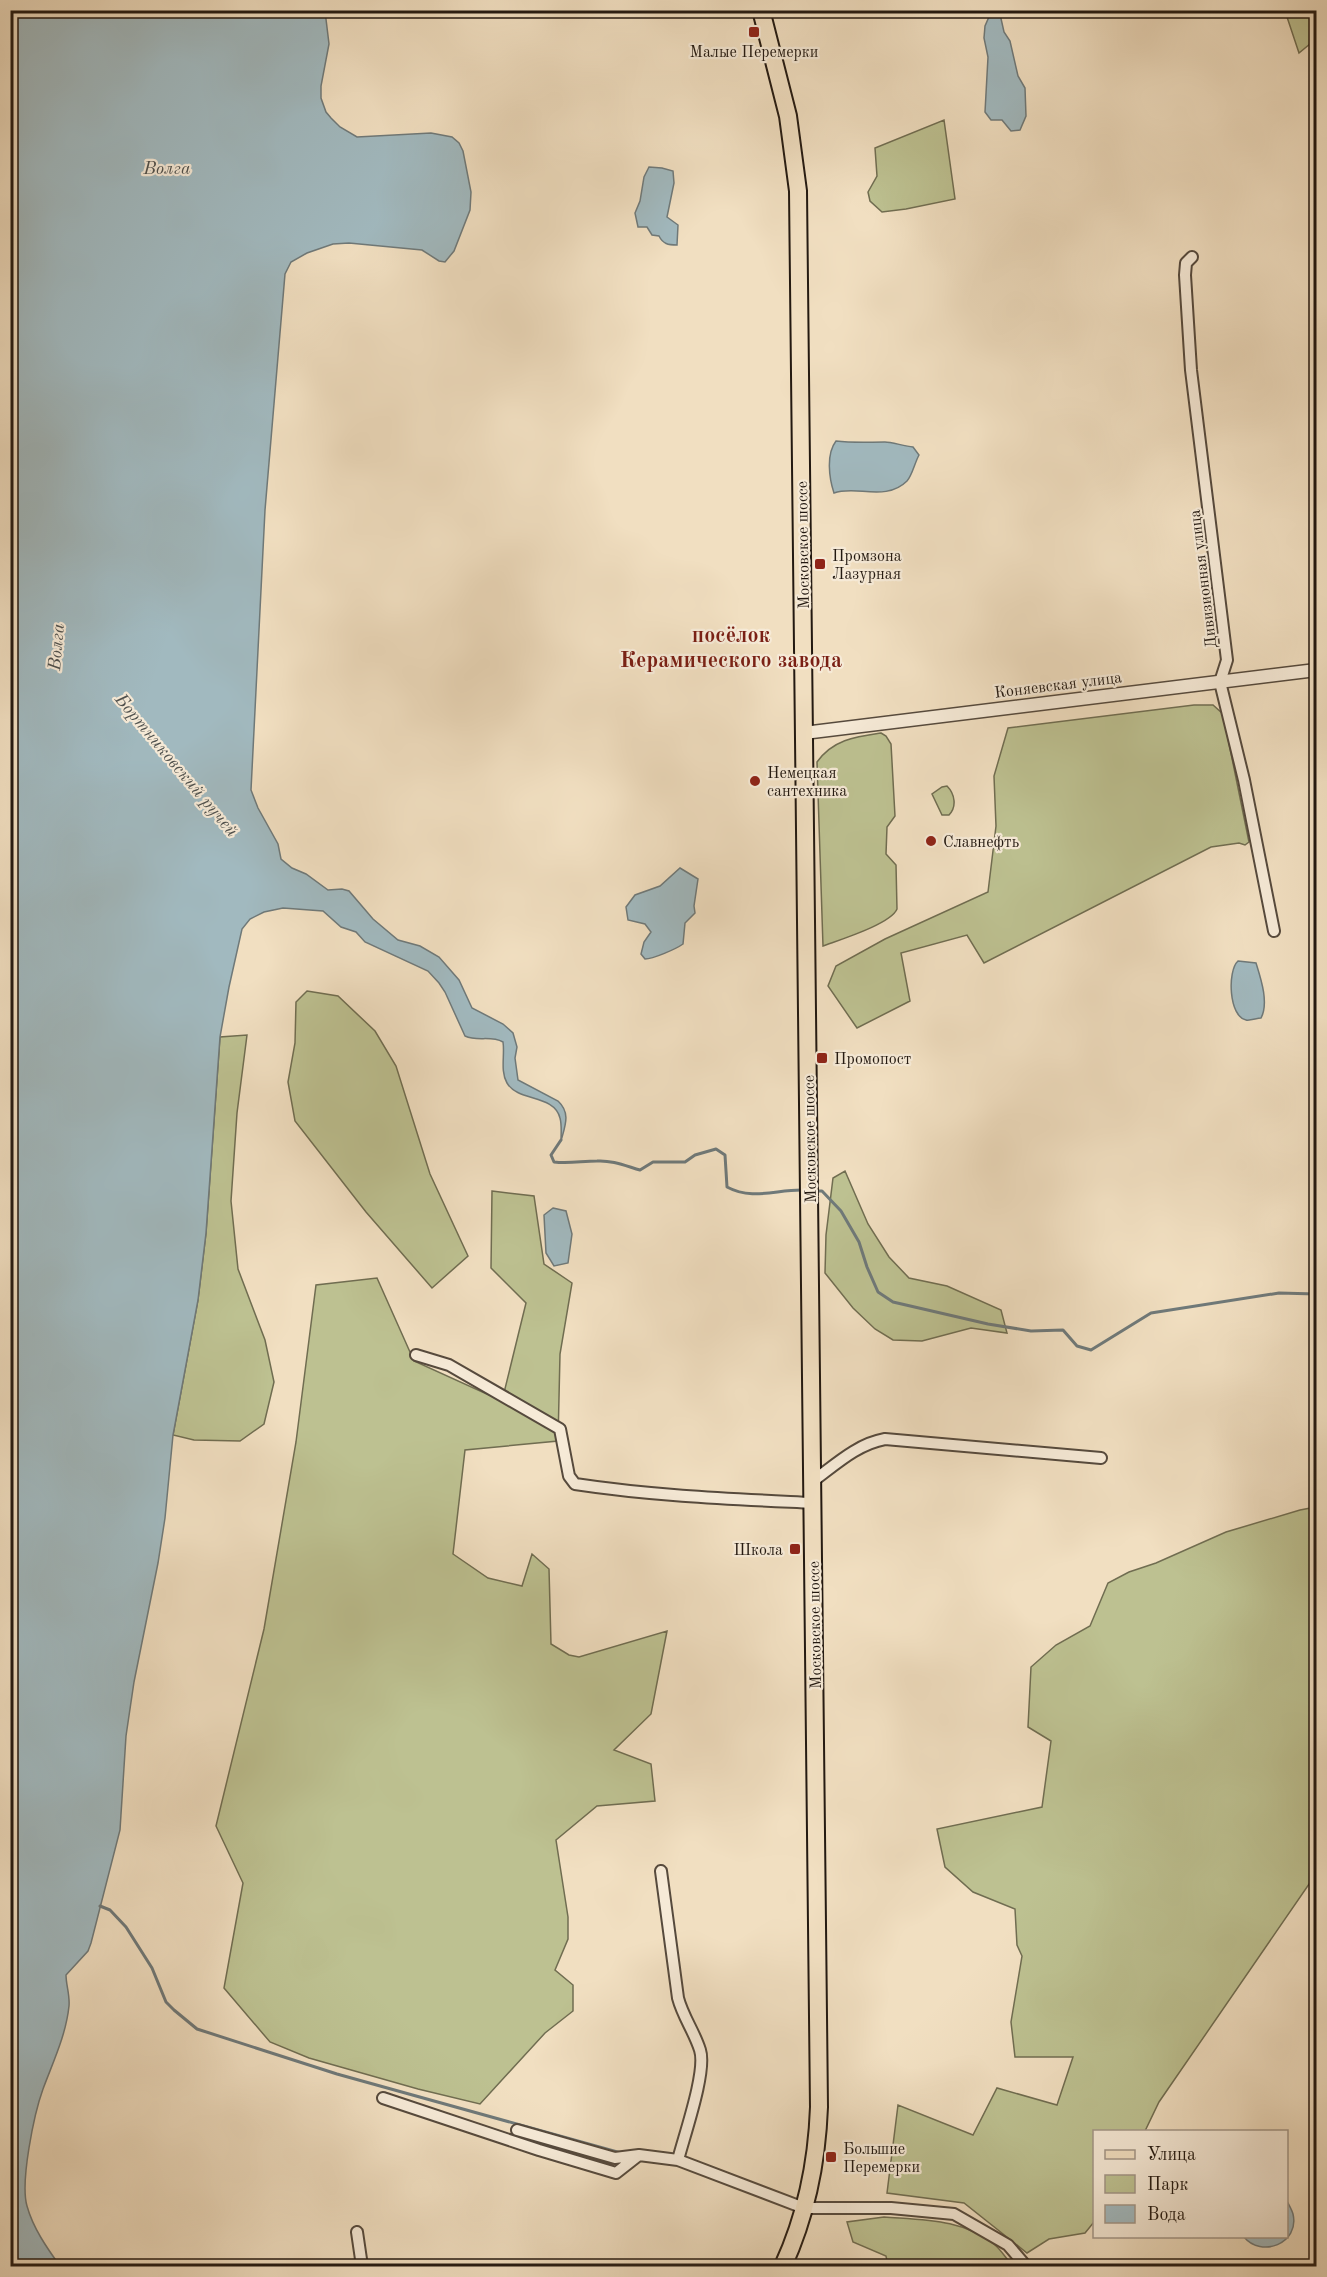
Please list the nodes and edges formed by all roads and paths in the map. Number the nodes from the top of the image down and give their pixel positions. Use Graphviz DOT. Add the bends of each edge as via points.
graph roads {
  1 [pos="761,10"];
  2 [pos="1192,257"];
  3 [pos="1317,670"];
  4 [pos="1220,682"];
  5 [pos="804,732"];
  6 [pos="1274,931"];
  7 [pos="416,1355"];
  8 [pos="1101,1458"];
  9 [pos="813,1481"];
  10 [pos="813,1503"];
  11 [pos="661,1871"];
  12 [pos="383,2098"];
  13 [pos="517,2130"];
  14 [pos="639,2155"];
  15 [pos="678,2160"];
  16 [pos="804,2208"];
  17 [pos="357,2232"];
  18 [pos="362,2266"];
  19 [pos="783,2266"];
  20 [pos="1026,2266"];
  1 -- 5 [label="main road, Московское шоссе" via="788,116 798,191"];
  2 -- 4 [label="street, Дивизионная улица" via="1186,262 1185,275 1191,370 1227,660"];
  3 -- 4 [label="street, Коняевская улица"];
  4 -- 5 [label="street, Коняевская улица"];
  4 -- 6 [label="street, Дивизионная улица"];
  5 -- 9 [label="main road, Московское шоссе"];
  7 -- 10 [label="street" via="448,1365 560,1429 568,1476 575,1484 719,1499"];
  8 -- 9 [label="street" via="885,1439 861,1447"];
  9 -- 10 [label="main road, Московское шоссе"];
  10 -- 16 [label="main road, Московское шоссе" via="819,2107 816,2152"];
  11 -- 15 [label="street" via="678,1998 702,2060"];
  12 -- 14 [label="street" via="616,2173"];
  13 -- 14 [label="street" via="615,2158"];
  14 -- 15 [label="street"];
  15 -- 16 [label="street"];
  16 -- 19 [label="main road, Московское шоссе"];
  16 -- 20 [label="street" via="891,2208 954,2214 1008,2245"];
  17 -- 18 [label="street"];
}
